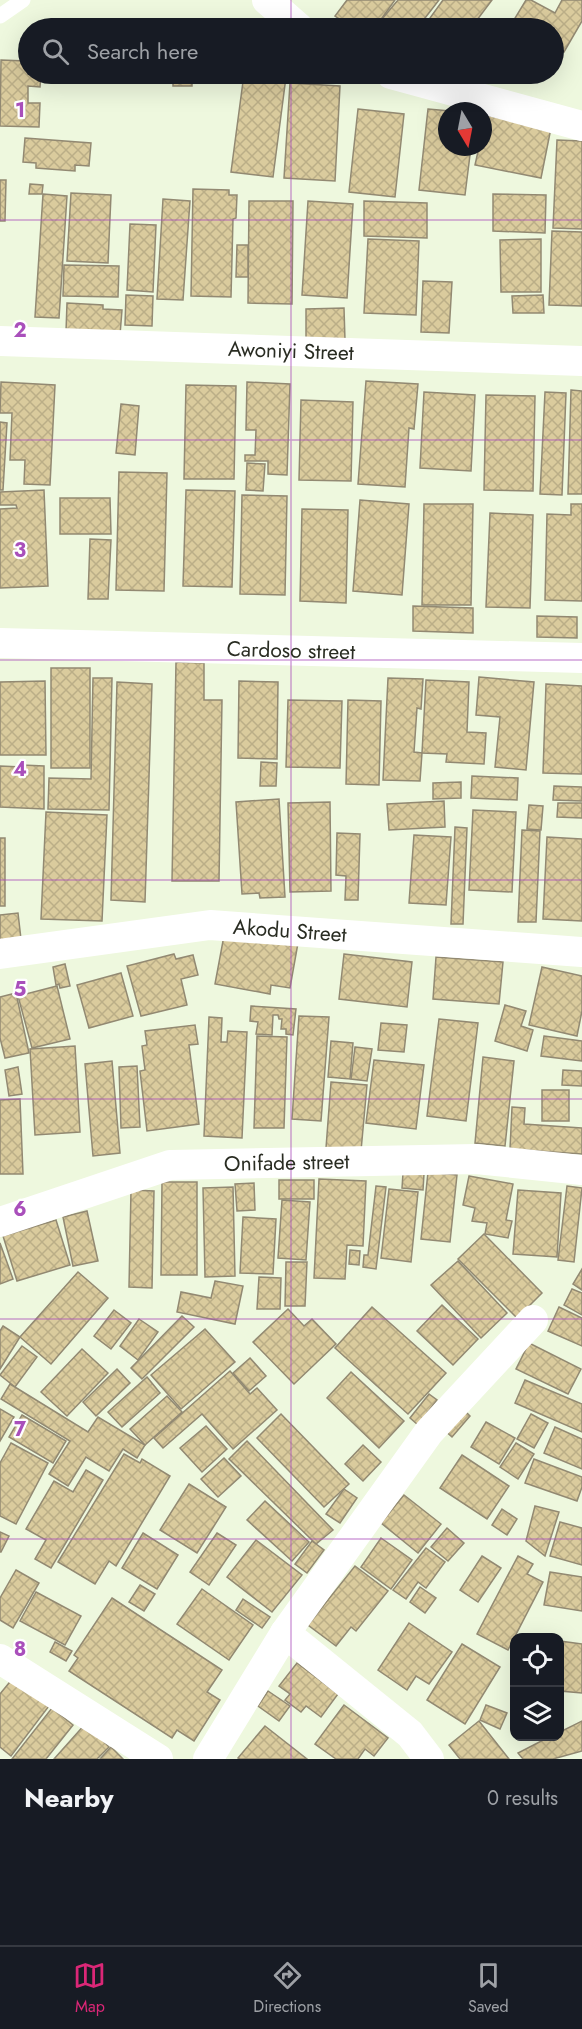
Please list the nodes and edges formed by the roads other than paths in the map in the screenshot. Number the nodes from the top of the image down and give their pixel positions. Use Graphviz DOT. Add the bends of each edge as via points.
graph roads {
  1 [pos="23,0"];
  2 [pos="267,0"];
  3 [pos="0,16"];
  4 [pos="288,18"];
  5 [pos="428,84"];
  6 [pos="582,126"];
  7 [pos="0,341"];
  8 [pos="582,361"];
  9 [pos="0,642"];
  10 [pos="582,658"];
  11 [pos="582,952"];
  12 [pos="0,954"];
  13 [pos="582,1170"];
  14 [pos="0,1222"];
  15 [pos="533,1320"];
  16 [pos="285,1633"];
  17 [pos="0,1659"];
  18 [pos="158,1759"];
  19 [pos="208,1759"];
  20 [pos="429,1759"];
  1 -- 3 [label="lane"];
  2 -- 4 [label="street"];
  5 -- 6 [label="street"];
  7 -- 8 [label="street, Awoniyi Street"];
  9 -- 10 [label="street, Cardoso street"];
  11 -- 12 [label="street, Akodu Street" via="210,925"];
  13 -- 14 [label="street, Onifade street" via="476,1159 170,1165"];
  15 -- 16 [label="street" via="429,1432"];
  16 -- 19 [label="street"];
  16 -- 20 [label="street" via="410,1734"];
  17 -- 18 [label="street"];
}
